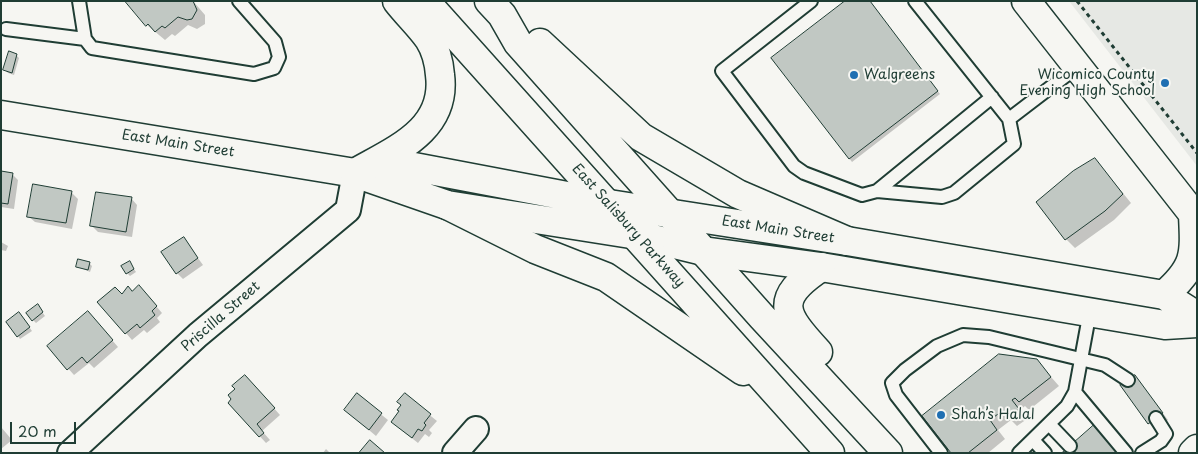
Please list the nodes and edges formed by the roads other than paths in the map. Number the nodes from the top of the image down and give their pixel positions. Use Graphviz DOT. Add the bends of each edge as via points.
graph roads {
  1 [pos="79,1"];
  2 [pos="239,1"];
  3 [pos="397,1"];
  4 [pos="425,1"];
  5 [pos="811,1"];
  6 [pos="915,1"];
  7 [pos="1026,1"];
  8 [pos="496,8"];
  9 [pos="6,29"];
  10 [pos="85,39"];
  11 [pos="1077,66"];
  12 [pos="992,97"];
  13 [pos="1,115"];
  14 [pos="1009,119"];
  15 [pos="355,173"];
  16 [pos="877,191"];
  17 [pos="609,204"];
  18 [pos="447,205"];
  19 [pos="670,214"];
  20 [pos="1195,217"];
  21 [pos="638,236"];
  22 [pos="847,241"];
  23 [pos="704,251"];
  24 [pos="821,267"];
  25 [pos="1164,295"];
  26 [pos="1090,311"];
  27 [pos="1197,316"];
  28 [pos="1197,324"];
  29 [pos="1082,359"];
  30 [pos="1128,380"];
  31 [pos="1075,392"];
  32 [pos="779,398"];
  33 [pos="1156,418"];
  34 [pos="1049,424"];
  35 [pos="865,429"];
  36 [pos="476,430"];
  37 [pos="1033,440"];
  38 [pos="1070,446"];
  39 [pos="1197,449"];
  40 [pos="70,453"];
  41 [pos="455,453"];
  42 [pos="830,453"];
  43 [pos="888,453"];
  44 [pos="941,453"];
  45 [pos="1019,453"];
  46 [pos="1045,453"];
  47 [pos="1126,453"];
  48 [pos="1142,453"];
  49 [pos="1193,453"];
  1 -- 10 [label="lane"];
  2 -- 10 [label="lane" via="275,42 279,57 274,68 254,74 92,48"];
  3 -- 15 [label="main road" via="429,39 439,59 439,106 429,124 412,138"];
  4 -- 17 [label="main road, East Salisbury Parkway"];
  5 -- 16 [label="lane" via="722,71 794,166 804,173 862,195"];
  6 -- 12 [label="lane"];
  7 -- 11 [label="main road"];
  8 -- 19 [label="main road" via="518,43"];
  8 -- 22 [label="main road" via="530,32 641,136 738,194"];
  9 -- 10 [label="lane"];
  11 -- 14 [label="lane"];
  11 -- 20 [label="main road"];
  12 -- 14 [label="lane"];
  12 -- 16 [label="lane"];
  13 -- 15 [label="main road, East Main Street"];
  14 -- 16 [label="lane" via="1014,144 954,193 942,197"];
  15 -- 17 [label="main road, East Main Street" via="392,164"];
  15 -- 18 [label="main road, East Main Street"];
  15 -- 40 [label="street, Priscilla Street" via="348,210 198,335"];
  17 -- 19 [label="main road, East Main Street"];
  17 -- 21 [label="main road, East Salisbury Parkway"];
  18 -- 21 [label="main road, East Main Street"];
  18 -- 32 [label="main road" via="535,248 606,277"];
  19 -- 22 [label="main road, East Main Street"];
  19 -- 23 [label="main road"];
  20 -- 25 [label="main road" via="1195,249 1190,265 1184,278"];
  21 -- 23 [label="main road, East Main Street"];
  21 -- 32 [label="main road, East Salisbury Parkway"];
  22 -- 25 [label="main road, East Main Street"];
  23 -- 24 [label="main road, East Main Street"];
  23 -- 35 [label="main road"];
  24 -- 26 [label="main road, East Main Street"];
  24 -- 35 [label="main road" via="793,290 787,309 800,333 837,372"];
  25 -- 27 [label="main road, East Main Street"];
  26 -- 28 [label="main road, East Main Street" via="1165,325"];
  26 -- 29 [label="lane"];
  29 -- 30 [label="lane" via="1105,365"];
  29 -- 31 [label="lane"];
  29 -- 44 [label="lane" via="989,337 963,335 937,346 892,383 896,395"];
  31 -- 34 [label="lane" via="1067,406"];
  31 -- 47 [label="lane"];
  32 -- 42 [label="main road, East Salisbury Parkway"];
  33 -- 48 [label="lane" via="1166,434"];
  34 -- 37 [label="lane"];
  34 -- 38 [label="lane"];
  35 -- 43 [label="main road"];
  36 -- 41 [label="street"];
  37 -- 45 [label="lane"];
  37 -- 46 [label="lane"];
  39 -- 49 [label="main road"];
}
